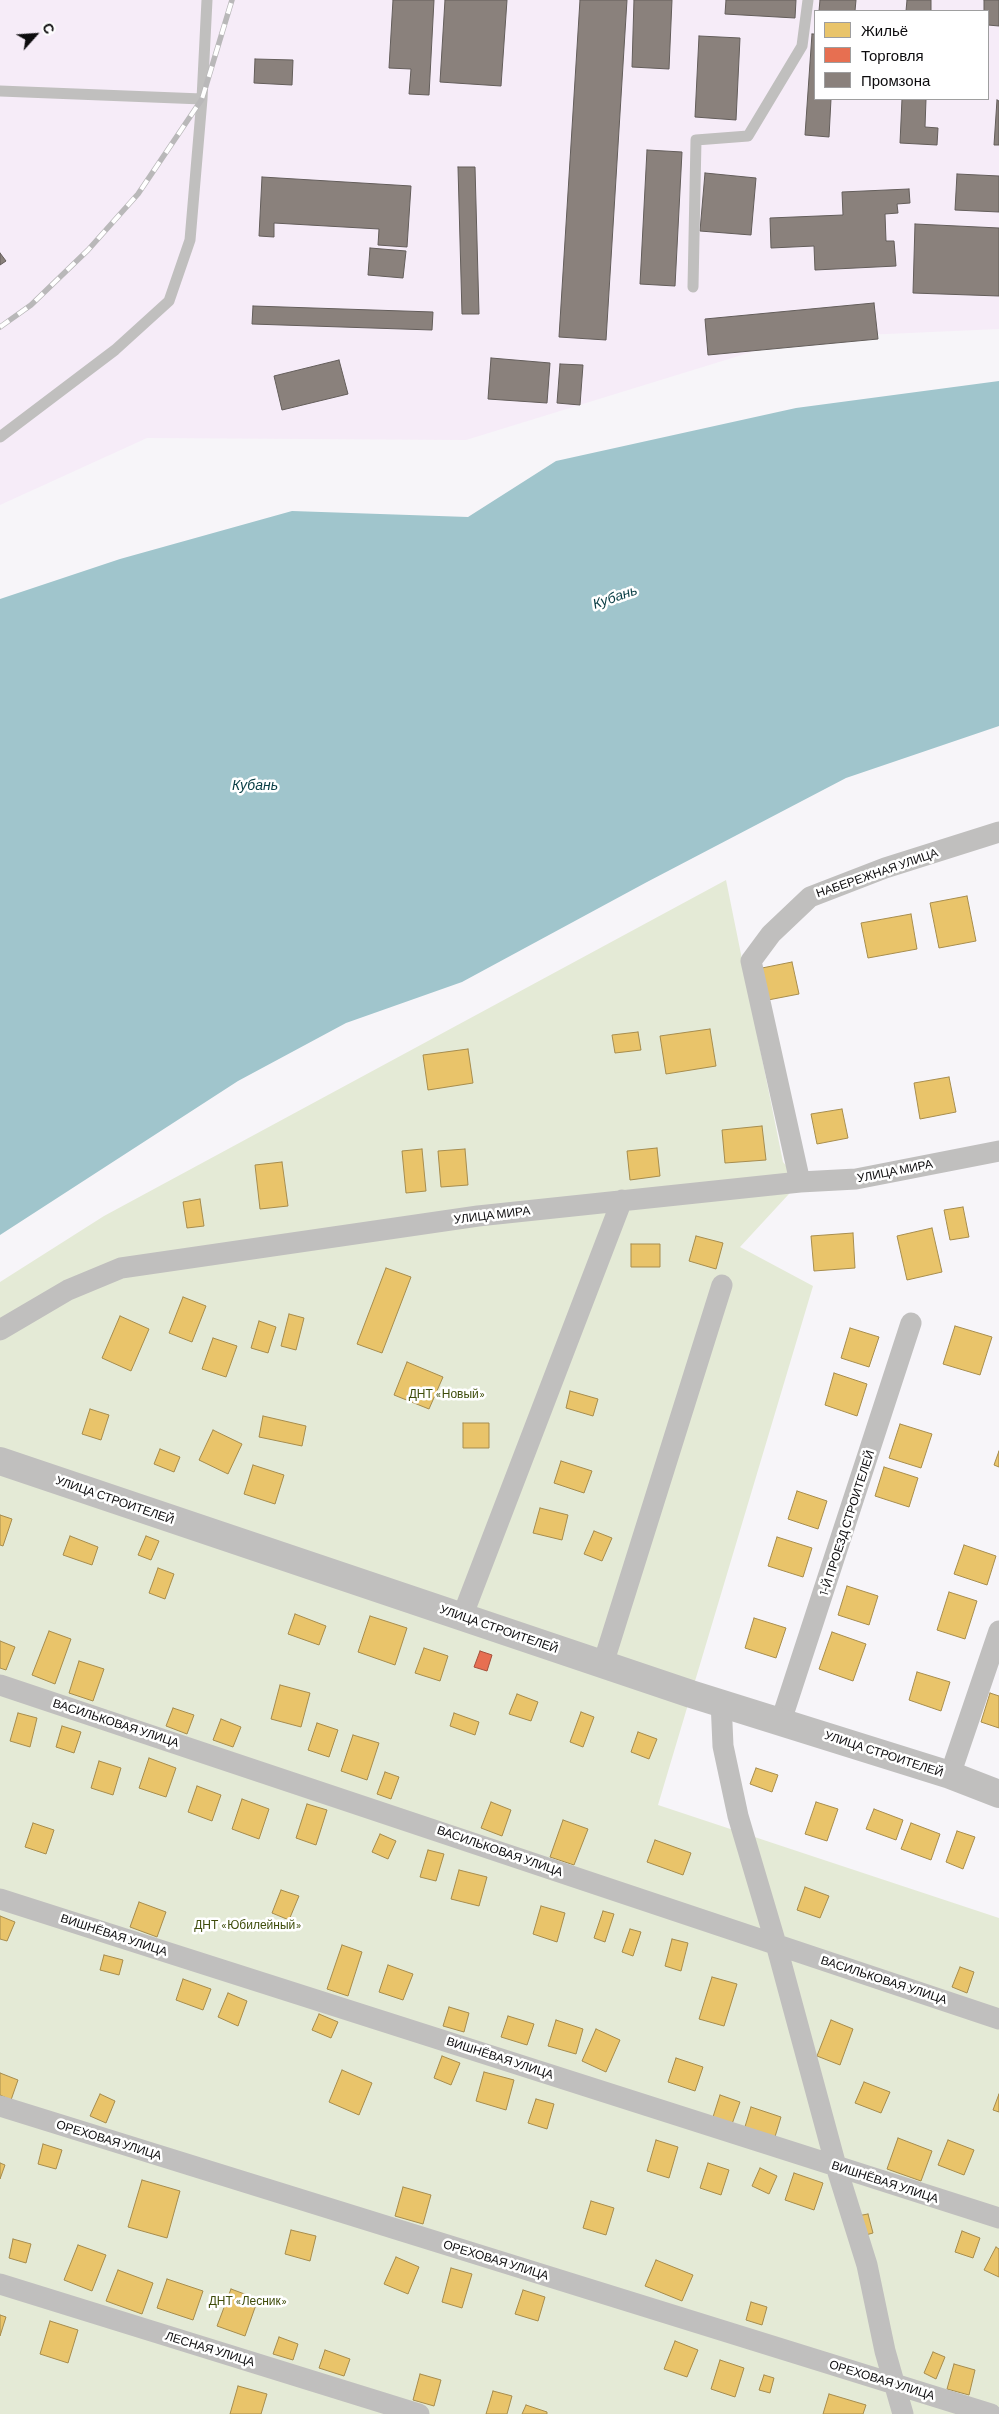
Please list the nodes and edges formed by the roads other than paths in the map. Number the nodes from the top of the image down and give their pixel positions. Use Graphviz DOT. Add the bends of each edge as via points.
graph roads {
  1 [pos="207,0"];
  2 [pos="808,0"];
  3 [pos="0,91"];
  4 [pos="202,99"];
  5 [pos="693,287"];
  6 [pos="0,437"];
  7 [pos="999,832"];
  8 [pos="999,1151"];
  9 [pos="800,1182"];
  10 [pos="622,1200"];
  11 [pos="722,1285"];
  12 [pos="911,1323"];
  13 [pos="0,1330"];
  14 [pos="0,1461"];
  15 [pos="462,1617"];
  16 [pos="999,1631"];
  17 [pos="603,1664"];
  18 [pos="0,1684"];
  19 [pos="721,1701"];
  20 [pos="781,1721"];
  21 [pos="950,1775"];
  22 [pos="999,1794"];
  23 [pos="0,1899"];
  24 [pos="776,1944"];
  25 [pos="999,2018"];
  26 [pos="0,2106"];
  27 [pos="836,2166"];
  28 [pos="999,2218"];
  29 [pos="0,2284"];
  30 [pos="896,2384"];
  31 [pos="419,2414"];
  32 [pos="903,2414"];
  33 [pos="991,2414"];
  1 -- 4 [label="lane"];
  2 -- 5 [label="lane" via="802,46 748,136 696,140"];
  3 -- 4 [label="lane"];
  4 -- 6 [label="lane" via="190,240 168,301 115,350"];
  7 -- 9 [label="street, НАБЕРЕЖНАЯ УЛИЦА" via="810,896 771,934 751,960"];
  8 -- 9 [label="street, УЛИЦА МИРА" via="856,1179"];
  9 -- 10 [label="street, УЛИЦА МИРА"];
  10 -- 13 [label="street, УЛИЦА МИРА" via="478,1216 121,1268 68,1290"];
  10 -- 15 [label="street"];
  11 -- 17 [label="street"];
  12 -- 20 [label="street, 1-Й ПРОЕЗД СТРОИТЕЛЕЙ"];
  14 -- 15 [label="street, УЛИЦА СТРОИТЕЛЕЙ"];
  15 -- 17 [label="street, УЛИЦА СТРОИТЕЛЕЙ"];
  16 -- 21 [label="street"];
  17 -- 19 [label="street, УЛИЦА СТРОИТЕЛЕЙ"];
  18 -- 24 [label="street, ВАСИЛЬКОВАЯ УЛИЦА"];
  19 -- 20 [label="street, УЛИЦА СТРОИТЕЛЕЙ"];
  19 -- 24 [label="street" via="723,1746 738,1816"];
  20 -- 21 [label="street, УЛИЦА СТРОИТЕЛЕЙ"];
  21 -- 22 [label="street, УЛИЦА СТРОИТЕЛЕЙ"];
  23 -- 27 [label="street, ВИШНЁВАЯ УЛИЦА"];
  24 -- 25 [label="street, ВАСИЛЬКОВАЯ УЛИЦА"];
  24 -- 27 [label="street"];
  26 -- 30 [label="street, ОРЕХОВАЯ УЛИЦА"];
  27 -- 28 [label="street, ВИШНЁВАЯ УЛИЦА"];
  27 -- 30 [label="street" via="867,2265 885,2351"];
  29 -- 31 [label="street, ЛЕСНАЯ УЛИЦА"];
  30 -- 32 [label="street"];
  30 -- 33 [label="street, ОРЕХОВАЯ УЛИЦА"];
}
